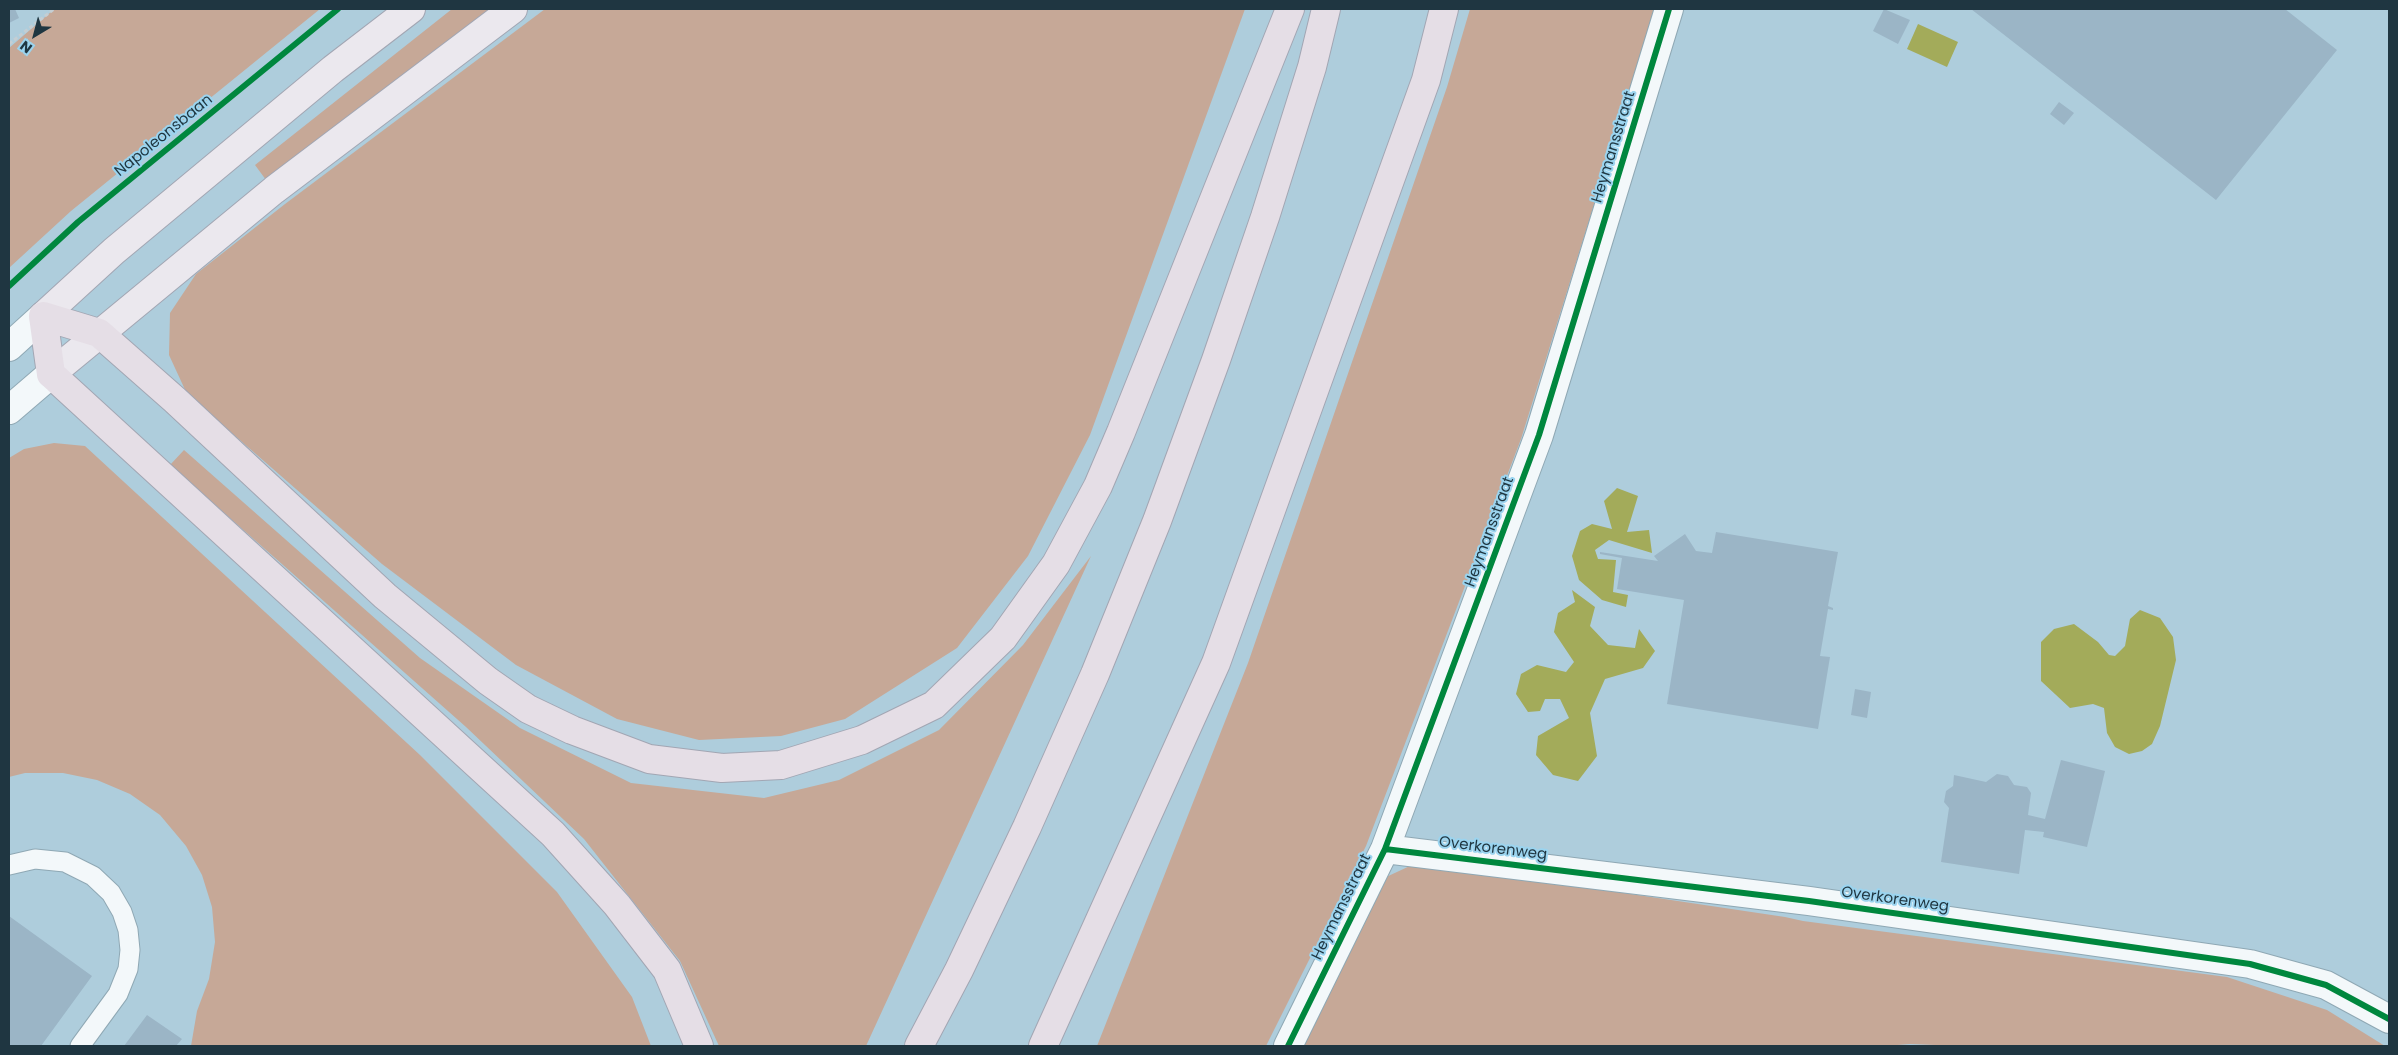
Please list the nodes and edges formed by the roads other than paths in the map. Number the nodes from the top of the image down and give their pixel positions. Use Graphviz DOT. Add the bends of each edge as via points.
graph roads {
  1 [pos="411,9"];
  2 [pos="512,9"];
  3 [pos="1290,9"];
  4 [pos="1326,9"];
  5 [pos="1444,9"];
  6 [pos="1669,9"];
  7 [pos="43,316"];
  8 [pos="99,333"];
  9 [pos="9,347"];
  10 [pos="51,374"];
  11 [pos="9,410"];
  12 [pos="1385,849"];
  13 [pos="9,865"];
  14 [pos="2389,1019"];
  15 [pos="80,1046"];
  16 [pos="699,1046"];
  17 [pos="919,1046"];
  18 [pos="1043,1046"];
  19 [pos="1288,1046"];
  1 -- 7 [label="main road" via="333,69 122,244"];
  2 -- 8 [label="main road" via="274,190"];
  3 -- 8 [label="highway" via="1121,432 1098,486 1056,564 1003,638 934,705 862,740 781,765 722,768 649,759 572,730 528,709 488,681 385,596"];
  4 -- 17 [label="highway" via="1312,67 1265,217 1157,521 1095,674 1027,827"];
  5 -- 18 [label="highway" via="1426,80 1216,663"];
  6 -- 12 [label="street, Heymansstraat" via="1539,435"];
  7 -- 8 [label="highway"];
  7 -- 9 [label="street"];
  7 -- 10 [label="highway"];
  8 -- 10 [label="main road"];
  10 -- 11 [label="street"];
  10 -- 16 [label="highway" via="553,834 617,905 667,970"];
  12 -- 14 [label="street, Overkorenweg" via="1809,901 2250,964 2326,985"];
  12 -- 19 [label="street, Heymansstraat"];
  13 -- 15 [label="lane" via="35,859 65,862 93,876 111,893 122,912 128,930 128,969 118,994"];
}
